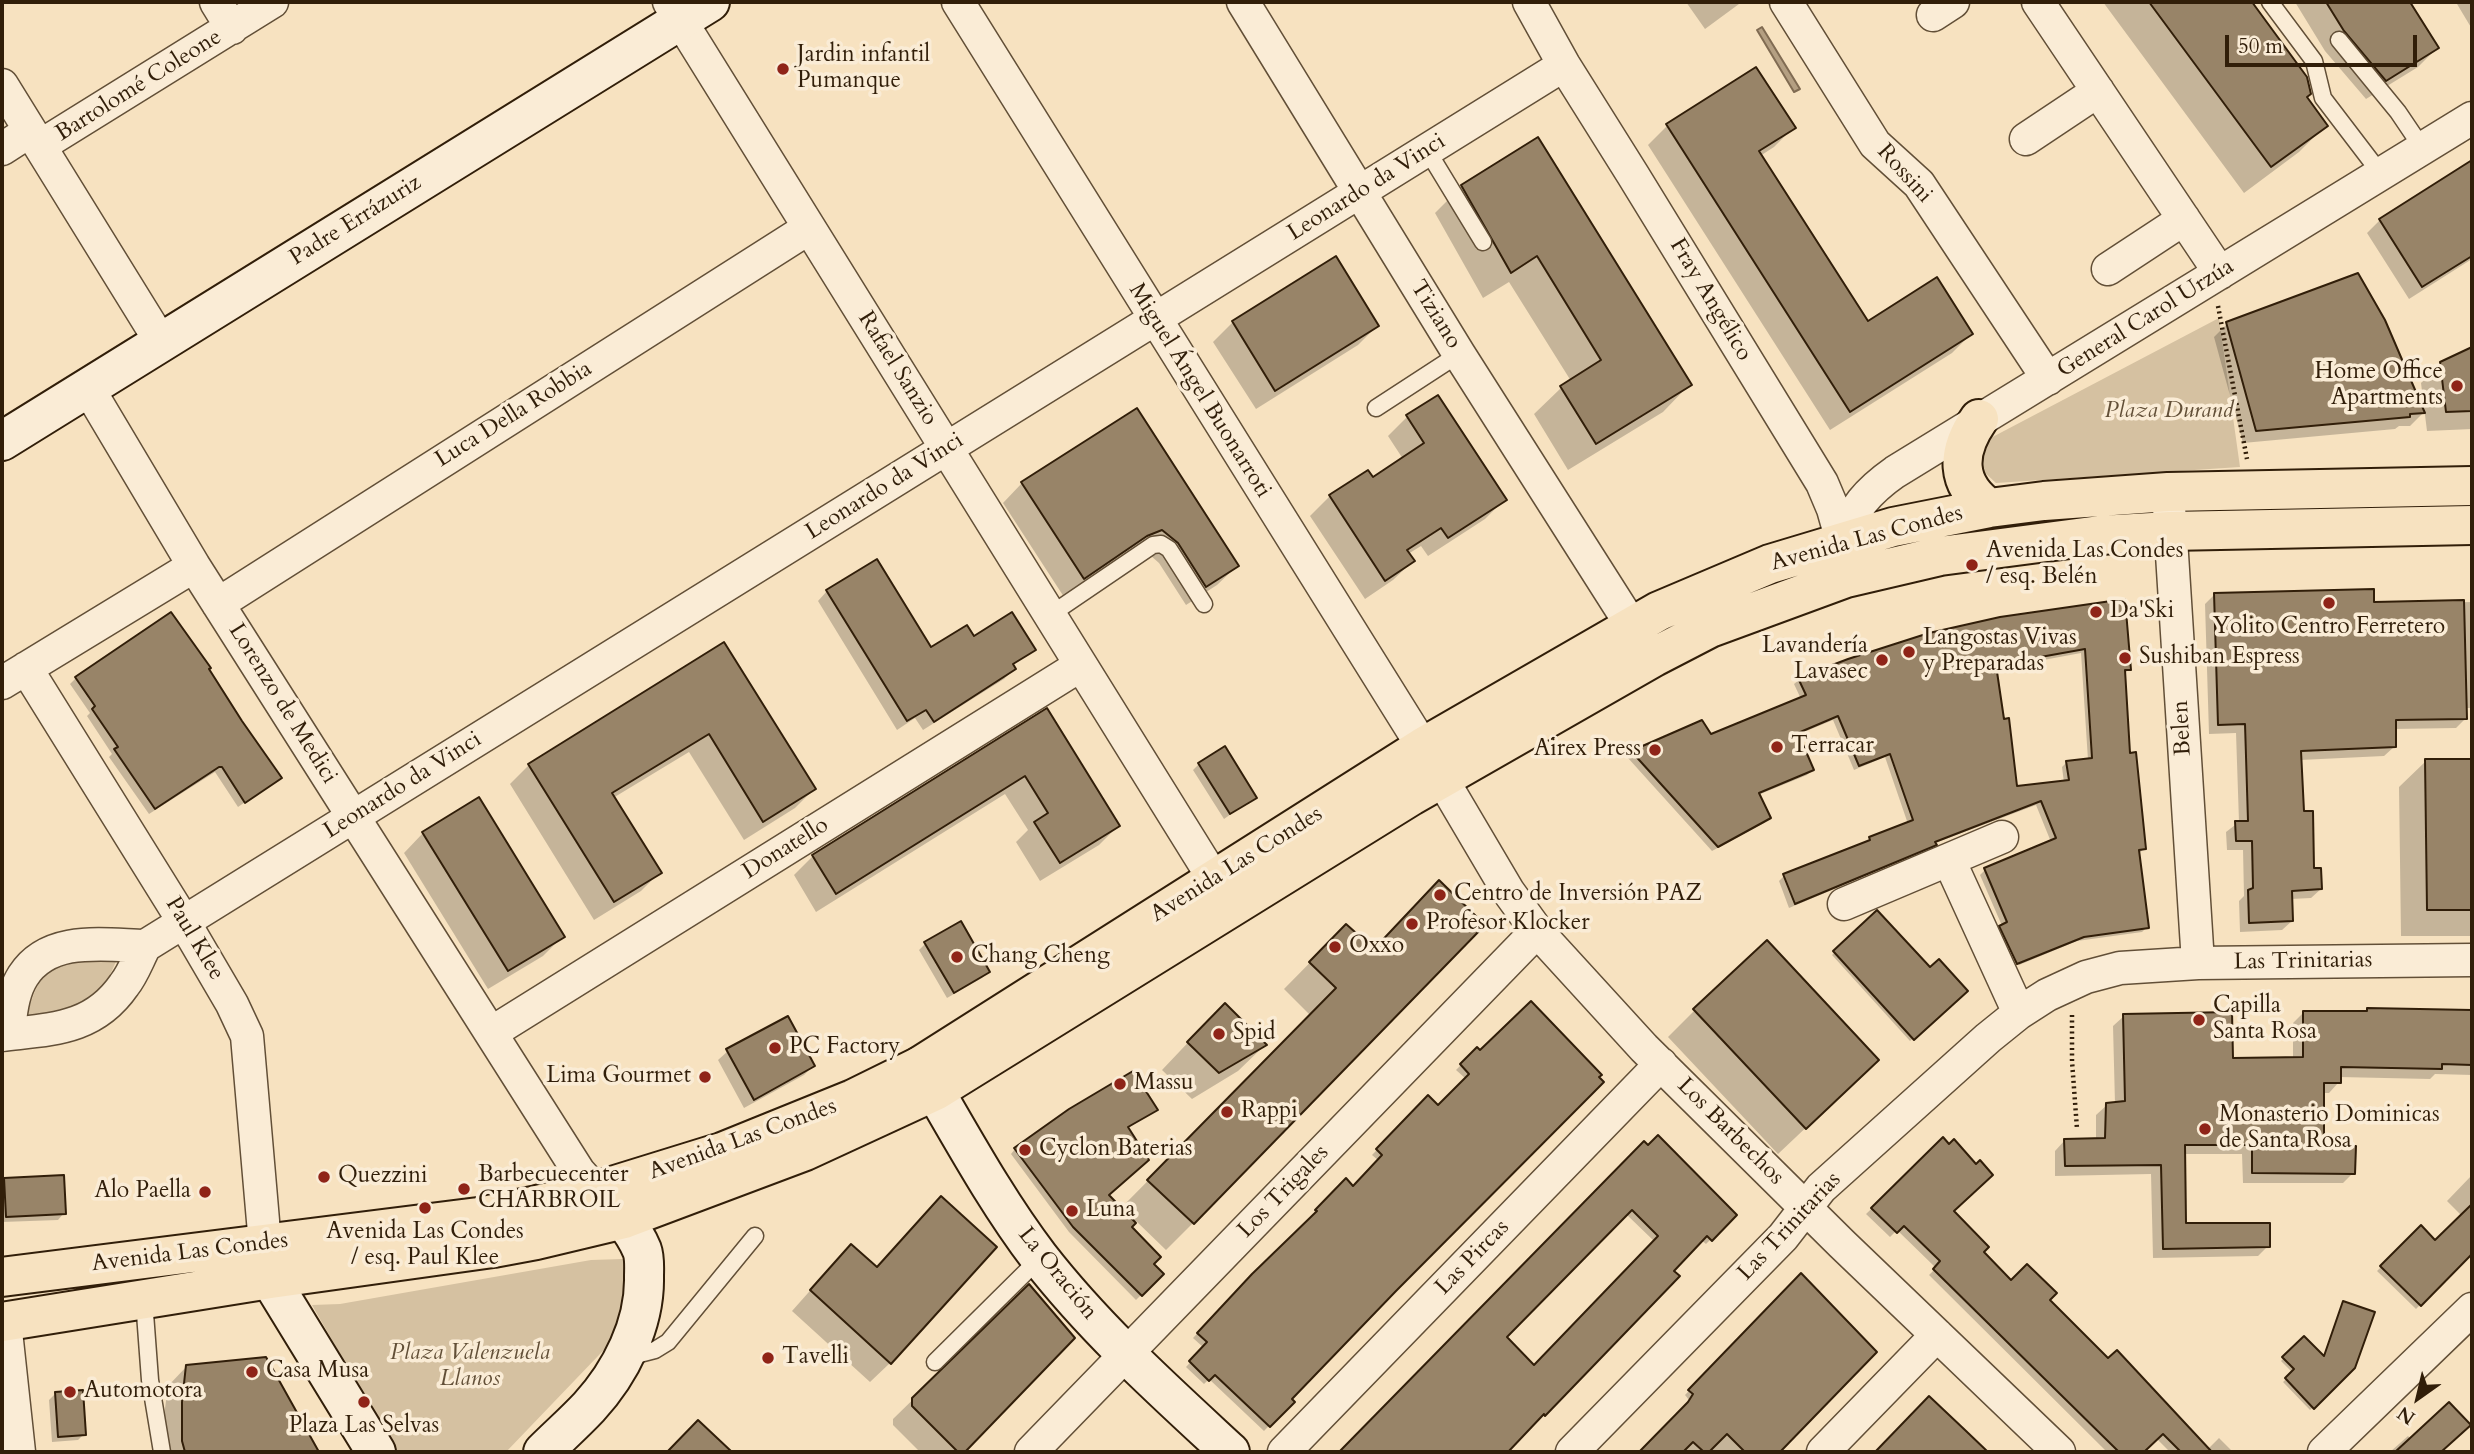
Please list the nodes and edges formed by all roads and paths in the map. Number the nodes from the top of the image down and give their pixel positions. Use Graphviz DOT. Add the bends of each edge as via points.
graph roads {
  1 [pos="272,2"];
  2 [pos="958,2"];
  3 [pos="1243,2"];
  4 [pos="1530,2"];
  5 [pos="1786,2"];
  6 [pos="2038,2"];
  7 [pos="2270,2"];
  8 [pos="687,8"];
  9 [pos="224,15"];
  10 [pos="2339,40"];
  11 [pos="1564,65"];
  12 [pos="2,85"];
  13 [pos="2098,91"];
  14 [pos="2472,118"];
  15 [pos="35,139"];
  16 [pos="2026,139"];
  17 [pos="2,149"];
  18 [pos="2423,149"];
  19 [pos="1427,150"];
  20 [pos="2381,174"];
  21 [pos="1360,192"];
  22 [pos="2184,219"];
  23 [pos="809,228"];
  24 [pos="1483,242"];
  25 [pos="2108,269"];
  26 [pos="2220,273"];
  27 [pos="1154,319"];
  28 [pos="161,342"];
  29 [pos="1459,354"];
  30 [pos="2048,379"];
  31 [pos="88,387"];
  32 [pos="1376,408"];
  33 [pos="1979,419"];
  34 [pos="2,441"];
  35 [pos="946,449"];
  36 [pos="2472,486"];
  37 [pos="2253,491"];
  38 [pos="2168,492"];
  39 [pos="1989,508"];
  40 [pos="2472,525"];
  41 [pos="2170,531"];
  42 [pos="1842,541"];
  43 [pos="194,566"];
  44 [pos="218,604"];
  45 [pos="1205,604"];
  46 [pos="1050,615"];
  47 [pos="1632,626"];
  48 [pos="1081,665"];
  49 [pos="14,676"];
  50 [pos="1423,747"];
  51 [pos="1440,780"];
  52 [pos="354,817"];
  53 [pos="2003,837"];
  54 [pos="1949,860"];
  55 [pos="1214,880"];
  56 [pos="1844,904"];
  57 [pos="184,922"];
  58 [pos="1537,931"];
  59 [pos="145,946"];
  60 [pos="2472,960"];
  61 [pos="2198,963"];
  62 [pos="2073,1005"];
  63 [pos="2019,1013"];
  64 [pos="491,1033"];
  65 [pos="5,1035"];
  66 [pos="1661,1064"];
  67 [pos="927,1079"];
  68 [pos="2077,1129"];
  69 [pos="596,1191"];
  70 [pos="1807,1208"];
  71 [pos="624,1219"];
  72 [pos="755,1236"];
  73 [pos="1040,1258"];
  74 [pos="267,1262"];
  75 [pos="2,1277"];
  76 [pos="144,1300"];
  77 [pos="2472,1309"];
  78 [pos="4,1322"];
  79 [pos="1937,1335"];
  80 [pos="1126,1355"];
  81 [pos="622,1358"];
  82 [pos="935,1362"];
  83 [pos="19,1452"];
  84 [pos="162,1452"];
  85 [pos="376,1452"];
  86 [pos="543,1452"];
  87 [pos="1031,1452"];
  88 [pos="1230,1452"];
  89 [pos="1284,1452"];
  90 [pos="1573,1452"];
  91 [pos="1823,1452"];
  92 [pos="2059,1452"];
  93 [pos="2324,1452"];
  1 -- 9 [label="street, Bartolomé Coleone"];
  2 -- 27 [label="street, Miguel Ángel Buonarroti"];
  3 -- 21 [label="street, Tiziano"];
  4 -- 11 [label="street"];
  5 -- 30 [label="street, Rossini" via="1875,144 1919,184"];
  6 -- 13 [label="street"];
  7 -- 20 [label="lane" via="2314,61 2323,98"];
  8 -- 23 [label="street, Rafael Sanzio"];
  8 -- 28 [label="main road, Padre Errázuriz"];
  9 -- 15 [label="street, Bartolomé Coleone"];
  10 -- 18 [label="lane"];
  11 -- 19 [label="street, Leonardo da Vinci"];
  11 -- 42 [label="street, Fray Angélico" via="1822,483"];
  12 -- 15 [label="street"];
  13 -- 16 [label="street"];
  13 -- 22 [label="street"];
  14 -- 18 [label="street, General Carol Urzúa"];
  15 -- 17 [label="street, Bartolomé Coleone"];
  15 -- 28 [label="street"];
  18 -- 20 [label="street, General Carol Urzúa"];
  19 -- 21 [label="street, Leonardo da Vinci"];
  19 -- 24 [label="lane"];
  20 -- 26 [label="street, General Carol Urzúa"];
  21 -- 27 [label="street, Leonardo da Vinci"];
  21 -- 29 [label="street, Tiziano"];
  22 -- 25 [label="street"];
  22 -- 26 [label="street"];
  23 -- 35 [label="street, Rafael Sanzio"];
  23 -- 44 [label="street, Luca Della Robbia"];
  26 -- 30 [label="street, General Carol Urzúa"];
  26 -- 37 [label="path" via="2217,301"];
  27 -- 35 [label="street, Leonardo da Vinci"];
  27 -- 50 [label="street, Miguel Ángel Buonarroti"];
  28 -- 31 [label="main road, Padre Errázuriz"];
  29 -- 32 [label="lane"];
  29 -- 47 [label="street, Tiziano"];
  30 -- 33 [label="street, General Carol Urzúa"];
  31 -- 34 [label="main road, Padre Errázuriz"];
  31 -- 43 [label="street, Lorenzo de Medici"];
  33 -- 39 [label="main road" via="1966,442 1963,472 1971,492"];
  33 -- 42 [label="street, General Carol Urzúa" via="1877,484 1857,505"];
  35 -- 46 [label="street, Rafael Sanzio"];
  35 -- 52 [label="street, Leonardo da Vinci"];
  36 -- 37 [label="main road, Avenida Las Condes"];
  37 -- 38 [label="main road, Avenida Las Condes"];
  38 -- 39 [label="main road, Avenida Las Condes"];
  38 -- 41 [label="street, Belen"];
  39 -- 42 [label="main road, Avenida Las Condes"];
  40 -- 41 [label="main road, Avenida Las Condes"];
  41 -- 51 [label="main road, Avenida Las Condes" via="1975,550 1834,582 1679,643"];
  41 -- 61 [label="street, Belen"];
  42 -- 47 [label="main road, Avenida Las Condes" via="1734,578"];
  43 -- 44 [label="street, Lorenzo de Medici"];
  43 -- 49 [label="street"];
  44 -- 52 [label="street, Lorenzo de Medici"];
  45 -- 46 [label="lane" via="1161,544"];
  46 -- 48 [label="street, Rafael Sanzio"];
  47 -- 50 [label="main road, Avenida Las Condes"];
  48 -- 55 [label="street, Rafael Sanzio"];
  48 -- 64 [label="street, Donatello"];
  49 -- 57 [label="street, Paul Klee"];
  50 -- 51 [label="street, Miguel Ángel Buonarroti"];
  50 -- 55 [label="main road, Avenida Las Condes"];
  51 -- 58 [label="street, Los Barbechos"];
  51 -- 67 [label="main road, Avenida Las Condes" via="1231,907"];
  52 -- 57 [label="street, Leonardo da Vinci"];
  52 -- 64 [label="street, Lorenzo de Medici"];
  53 -- 54 [label="street"];
  54 -- 56 [label="street"];
  54 -- 63 [label="street"];
  55 -- 67 [label="main road, Avenida Las Condes"];
  57 -- 59 [label="street, Leonardo da Vinci"];
  57 -- 74 [label="street, Paul Klee" via="247,1036"];
  58 -- 66 [label="street, Los Barbechos"];
  58 -- 80 [label="street, Los Trigales"];
  59 -- 65 [label="street" via="124,986 100,1011 63,1028"];
  59 -- 65 [label="street" via="64,946 37,961 23,976"];
  60 -- 61 [label="street, Las Trinitarias"];
  61 -- 63 [label="street, Las Trinitarias" via="2120,968 2086,977"];
  62 -- 68 [label="path"];
  63 -- 70 [label="street, Las Trinitarias" via="1827,1183"];
  64 -- 69 [label="street, Lorenzo de Medici" via="579,1172"];
  66 -- 70 [label="street, Los Barbechos"];
  66 -- 89 [label="street, Las Pircas"];
  67 -- 69 [label="main road, Avenida Las Condes" via="853,1099 747,1142"];
  67 -- 71 [label="main road, Avenida Las Condes" via="805,1151"];
  67 -- 73 [label="main road, La Oración"];
  69 -- 71 [label="main road"];
  69 -- 74 [label="main road, Avenida Las Condes"];
  70 -- 79 [label="street, Los Barbechos"];
  70 -- 90 [label="street, Las Trinitarias"];
  71 -- 74 [label="main road, Avenida Las Condes" via="494,1248"];
  71 -- 81 [label="main road" via="643,1253 644,1286 635,1335"];
  72 -- 81 [label="lane" via="668,1342"];
  73 -- 80 [label="main road, La Oración"];
  73 -- 82 [label="lane"];
  74 -- 75 [label="main road, Avenida Las Condes"];
  74 -- 76 [label="main road, Avenida Las Condes"];
  74 -- 85 [label="main road"];
  76 -- 78 [label="main road, Avenida Las Condes"];
  76 -- 84 [label="lane"];
  77 -- 93 [label="street"];
  78 -- 83 [label="street"];
  79 -- 91 [label="street"];
  79 -- 92 [label="street, Los Barbechos"];
  80 -- 87 [label="street, Los Trigales"];
  80 -- 88 [label="main road, La Oración"];
  81 -- 86 [label="main road" via="589,1407"];
}
